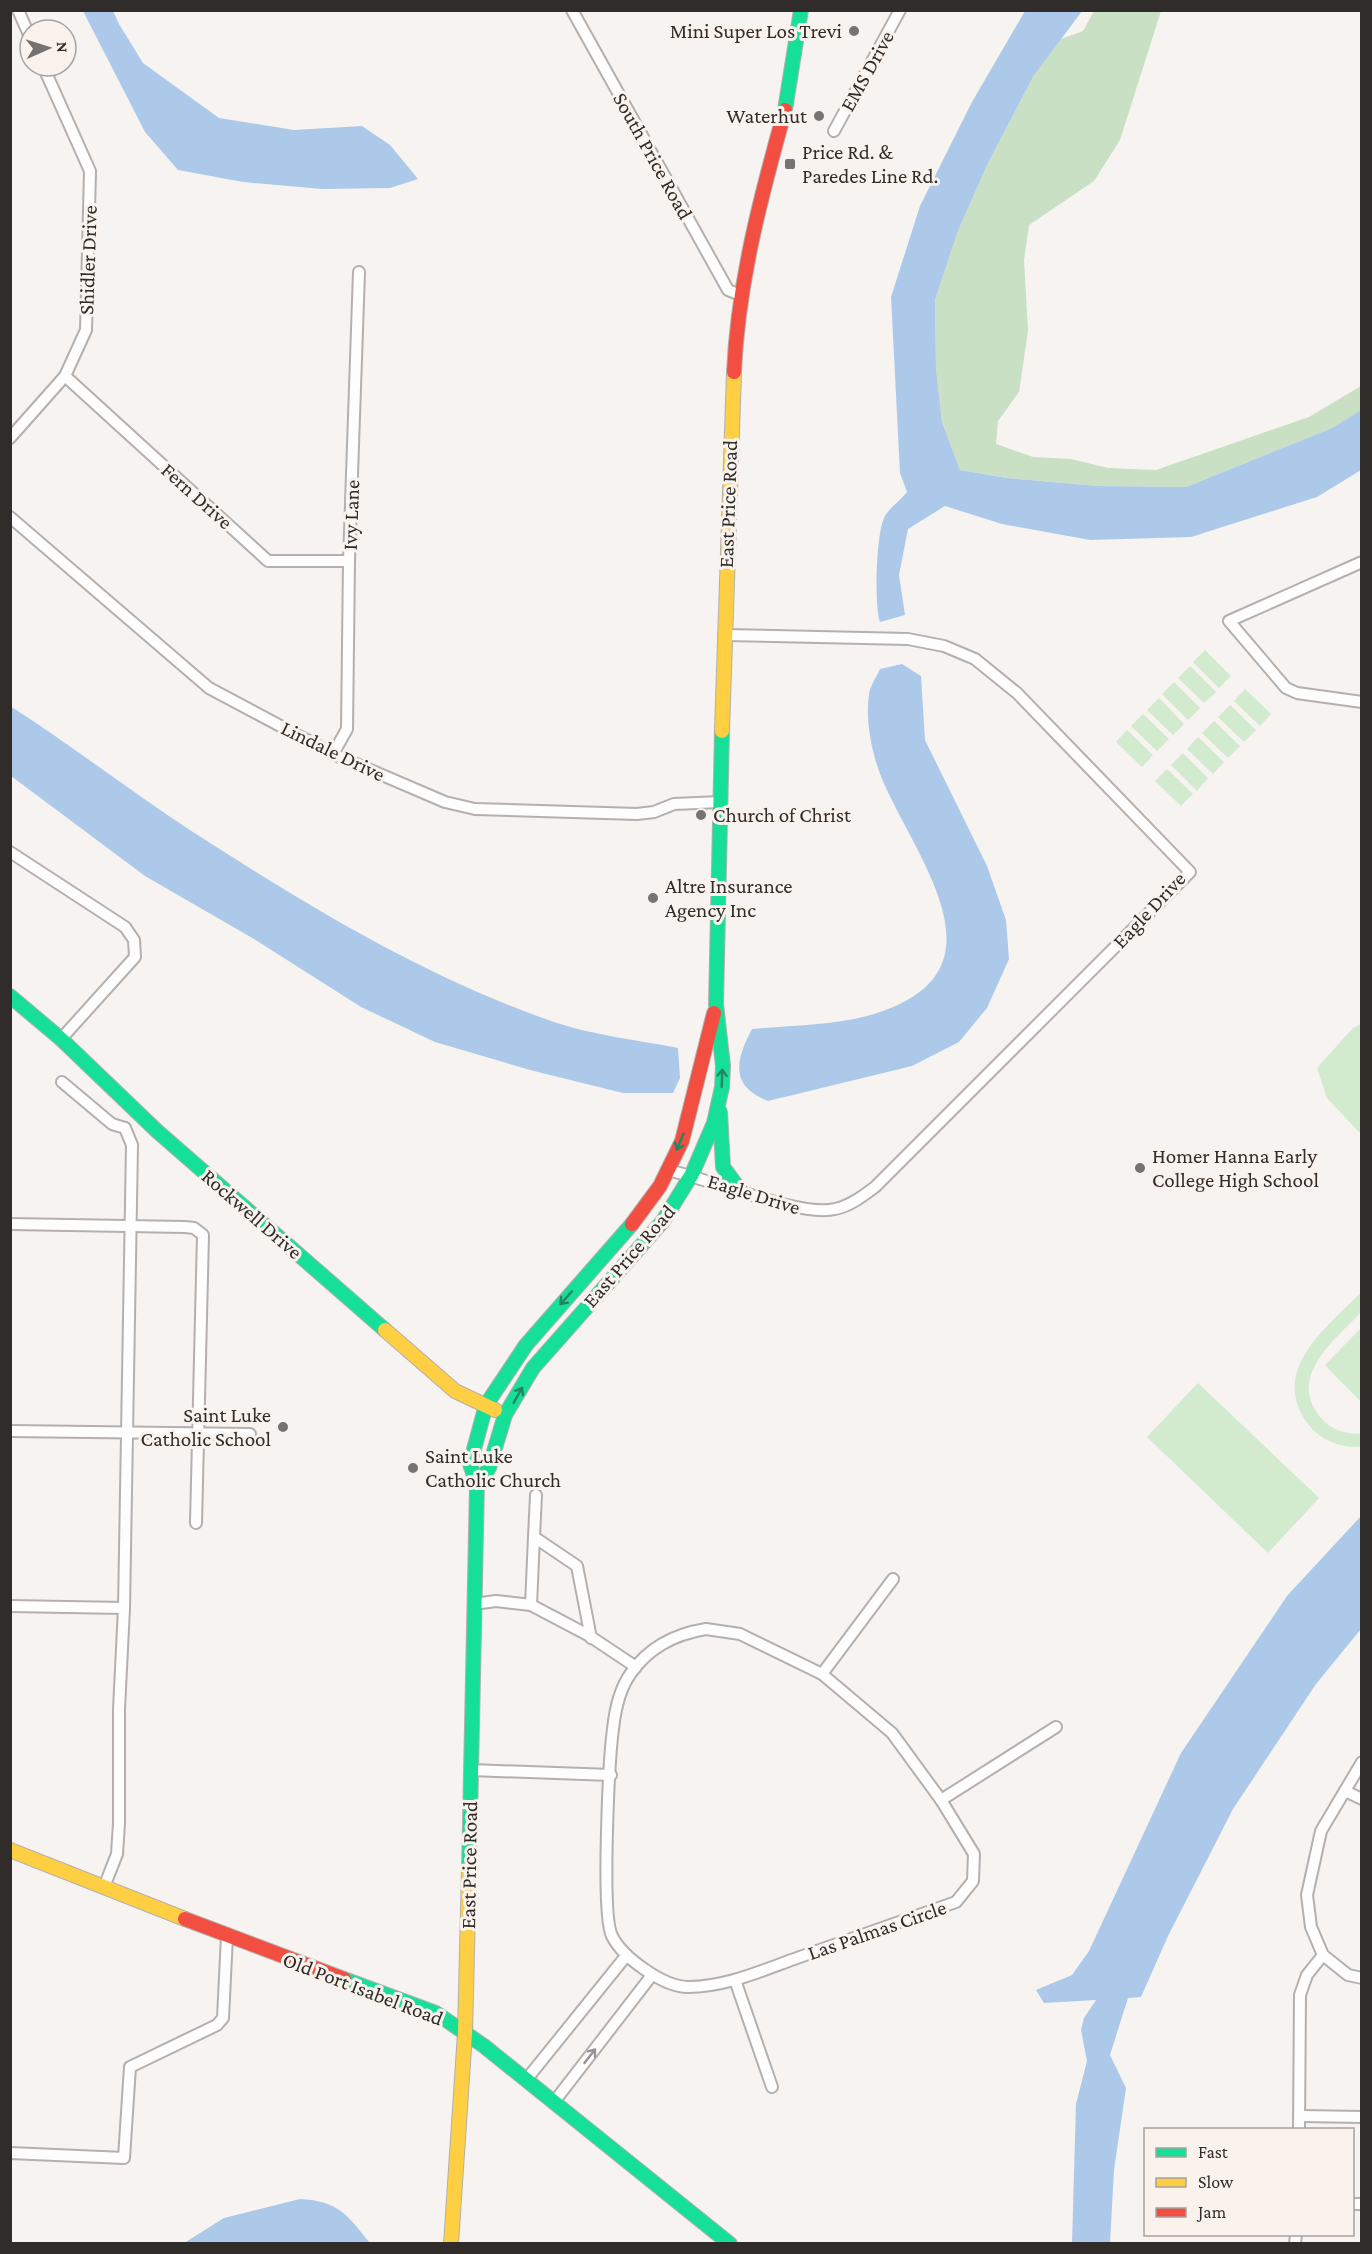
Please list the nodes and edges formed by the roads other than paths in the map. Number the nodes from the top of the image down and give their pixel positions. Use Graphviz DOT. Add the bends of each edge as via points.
graph roads {
  1 [pos="572,10"];
  2 [pos="801,10"];
  3 [pos="900,10"];
  4 [pos="48,78"];
  5 [pos="834,131"];
  6 [pos="359,273"];
  7 [pos="740,295"];
  8 [pos="65,376"];
  9 [pos="10,438"];
  10 [pos="10,517"];
  11 [pos="349,561"];
  12 [pos="1362,562"];
  13 [pos="724,635"];
  14 [pos="1362,702"];
  15 [pos="333,754"];
  16 [pos="720,802"];
  17 [pos="10,852"];
  18 [pos="10,996"];
  19 [pos="716,1004"];
  20 [pos="60,1039"];
  21 [pos="62,1082"];
  22 [pos="719,1100"];
  23 [pos="139,1113"];
  24 [pos="125,1128"];
  25 [pos="667,1170"];
  26 [pos="693,1175"];
  27 [pos="740,1190"];
  28 [pos="10,1224"];
  29 [pos="129,1226"];
  30 [pos="486,1405"];
  31 [pos="505,1415"];
  32 [pos="10,1431"];
  33 [pos="125,1433"];
  34 [pos="199,1434"];
  35 [pos="250,1434"];
  36 [pos="477,1485"];
  37 [pos="536,1495"];
  38 [pos="196,1523"];
  39 [pos="534,1538"];
  40 [pos="893,1579"];
  41 [pos="474,1604"];
  42 [pos="531,1605"];
  43 [pos="10,1606"];
  44 [pos="124,1608"];
  45 [pos="591,1638"];
  46 [pos="636,1668"];
  47 [pos="822,1674"];
  48 [pos="1056,1727"];
  49 [pos="1362,1762"];
  50 [pos="471,1770"];
  51 [pos="611,1775"];
  52 [pos="1345,1791"];
  53 [pos="1362,1799"];
  54 [pos="941,1800"];
  55 [pos="10,1850"];
  56 [pos="104,1887"];
  57 [pos="227,1936"];
  58 [pos="1323,1955"];
  59 [pos="626,1956"];
  60 [pos="652,1975"];
  61 [pos="1362,1978"];
  62 [pos="735,1980"];
  63 [pos="465,2033"];
  64 [pos="526,2080"];
  65 [pos="772,2087"];
  66 [pos="554,2103"];
  67 [pos="1299,2116"];
  68 [pos="1362,2117"];
  69 [pos="1299,2128"];
  70 [pos="10,2153"];
  71 [pos="451,2244"];
  72 [pos="730,2244"];
  1 -- 7 [label="street, South Price Road" via="728,290"];
  2 -- 7 [label="main road, East Price Road" via="789,94 754,224"];
  3 -- 5 [label="street, EMS Drive"];
  4 -- 8 [label="street, Shidler Drive" via="90,171 86,330"];
  6 -- 11 [label="street, Ivy Lane"];
  7 -- 13 [label="main road, East Price Road" via="732,370"];
  8 -- 9 [label="street, Shidler Drive"];
  8 -- 11 [label="street, Fern Drive" via="268,561"];
  10 -- 15 [label="street, Lindale Drive" via="209,688"];
  11 -- 15 [label="street, Ivy Lane" via="347,729"];
  12 -- 14 [label="street" via="1229,621 1286,688"];
  13 -- 16 [label="main road, East Price Road"];
  13 -- 27 [label="street, Eagle Drive" via="908,639 944,646 975,659 1017,693 1190,872 858,1200 834,1210 808,1211"];
  15 -- 16 [label="street, Lindale Drive" via="445,802 475,809 637,814 674,804"];
  16 -- 19 [label="main road, East Price Road"];
  17 -- 20 [label="street" via="125,927 134,940 135,957"];
  18 -- 20 [label="main road, Rockwell Drive"];
  22 -- 19 [label="main road, East Price Road, one-way" via="723,1054"];
  19 -- 25 [label="main road, East Price Road, one-way" via="692,1108 682,1141"];
  20 -- 23 [label="main road, Rockwell Drive"];
  21 -- 24 [label="street" via="112,1124"];
  22 -- 26 [label="main road, East Price Road"];
  22 -- 27 [label="main road" via="723,1167"];
  23 -- 24 [label="street"];
  23 -- 30 [label="main road, Rockwell Drive" via="455,1391"];
  24 -- 29 [label="street" via="124,1189 130,1202"];
  25 -- 26 [label="street, Eagle Drive"];
  25 -- 30 [label="main road, East Price Road, one-way" via="627,1231 526,1345"];
  26 -- 27 [label="street, Eagle Drive"];
  31 -- 26 [label="main road, East Price Road, one-way" via="547,1351 663,1221"];
  28 -- 29 [label="street"];
  29 -- 33 [label="street"];
  29 -- 34 [label="street" via="194,1228 203,1235"];
  30 -- 31 [label="main road, Rockwell Drive"];
  30 -- 36 [label="main road, East Price Road" via="470,1464"];
  31 -- 36 [label="main road, East Price Road" via="489,1468"];
  32 -- 33 [label="street"];
  33 -- 34 [label="street"];
  33 -- 44 [label="street"];
  34 -- 35 [label="street"];
  34 -- 38 [label="street"];
  36 -- 41 [label="main road, East Price Road"];
  37 -- 39 [label="street"];
  39 -- 42 [label="street"];
  39 -- 45 [label="street" via="577,1566"];
  40 -- 47 [label="street"];
  41 -- 42 [label="street" via="496,1601"];
  41 -- 50 [label="main road, East Price Road"];
  42 -- 45 [label="street"];
  43 -- 44 [label="street"];
  44 -- 56 [label="street" via="117,1854"];
  45 -- 46 [label="street"];
  46 -- 47 [label="street, Las Palmas Circle" via="658,1645 682,1633 706,1629 740,1634"];
  46 -- 51 [label="street, Las Palmas Circle" via="621,1690 613,1728"];
  47 -- 54 [label="street, Las Palmas Circle" via="892,1733"];
  48 -- 54 [label="street"];
  49 -- 52 [label="street"];
  50 -- 51 [label="street"];
  50 -- 63 [label="main road, East Price Road"];
  51 -- 59 [label="street, Las Palmas Circle" via="606,1896 611,1935"];
  52 -- 53 [label="street"];
  52 -- 58 [label="street" via="1321,1831 1307,1895 1311,1927"];
  54 -- 62 [label="street, Las Palmas Circle" via="974,1854 973,1881 956,1902"];
  55 -- 56 [label="main road, Old Port Isabel Road"];
  56 -- 57 [label="main road, Old Port Isabel Road"];
  57 -- 63 [label="main road, Old Port Isabel Road" via="436,2013"];
  57 -- 70 [label="street" via="223,2019 130,2067 124,2158"];
  58 -- 61 [label="street" via="1348,1975"];
  58 -- 67 [label="street" via="1307,1975 1300,1995"];
  59 -- 60 [label="street, Las Palmas Circle"];
  59 -- 64 [label="street"];
  60 -- 62 [label="street, Las Palmas Circle" via="687,1988"];
  66 -- 60 [label="street, one-way"];
  62 -- 65 [label="street"];
  63 -- 64 [label="main road, Old Port Isabel Road"];
  63 -- 71 [label="main road, East Price Road"];
  64 -- 66 [label="main road, Old Port Isabel Road"];
  66 -- 72 [label="main road, Old Port Isabel Road"];
  67 -- 68 [label="street"];
  67 -- 69 [label="street"];
}
